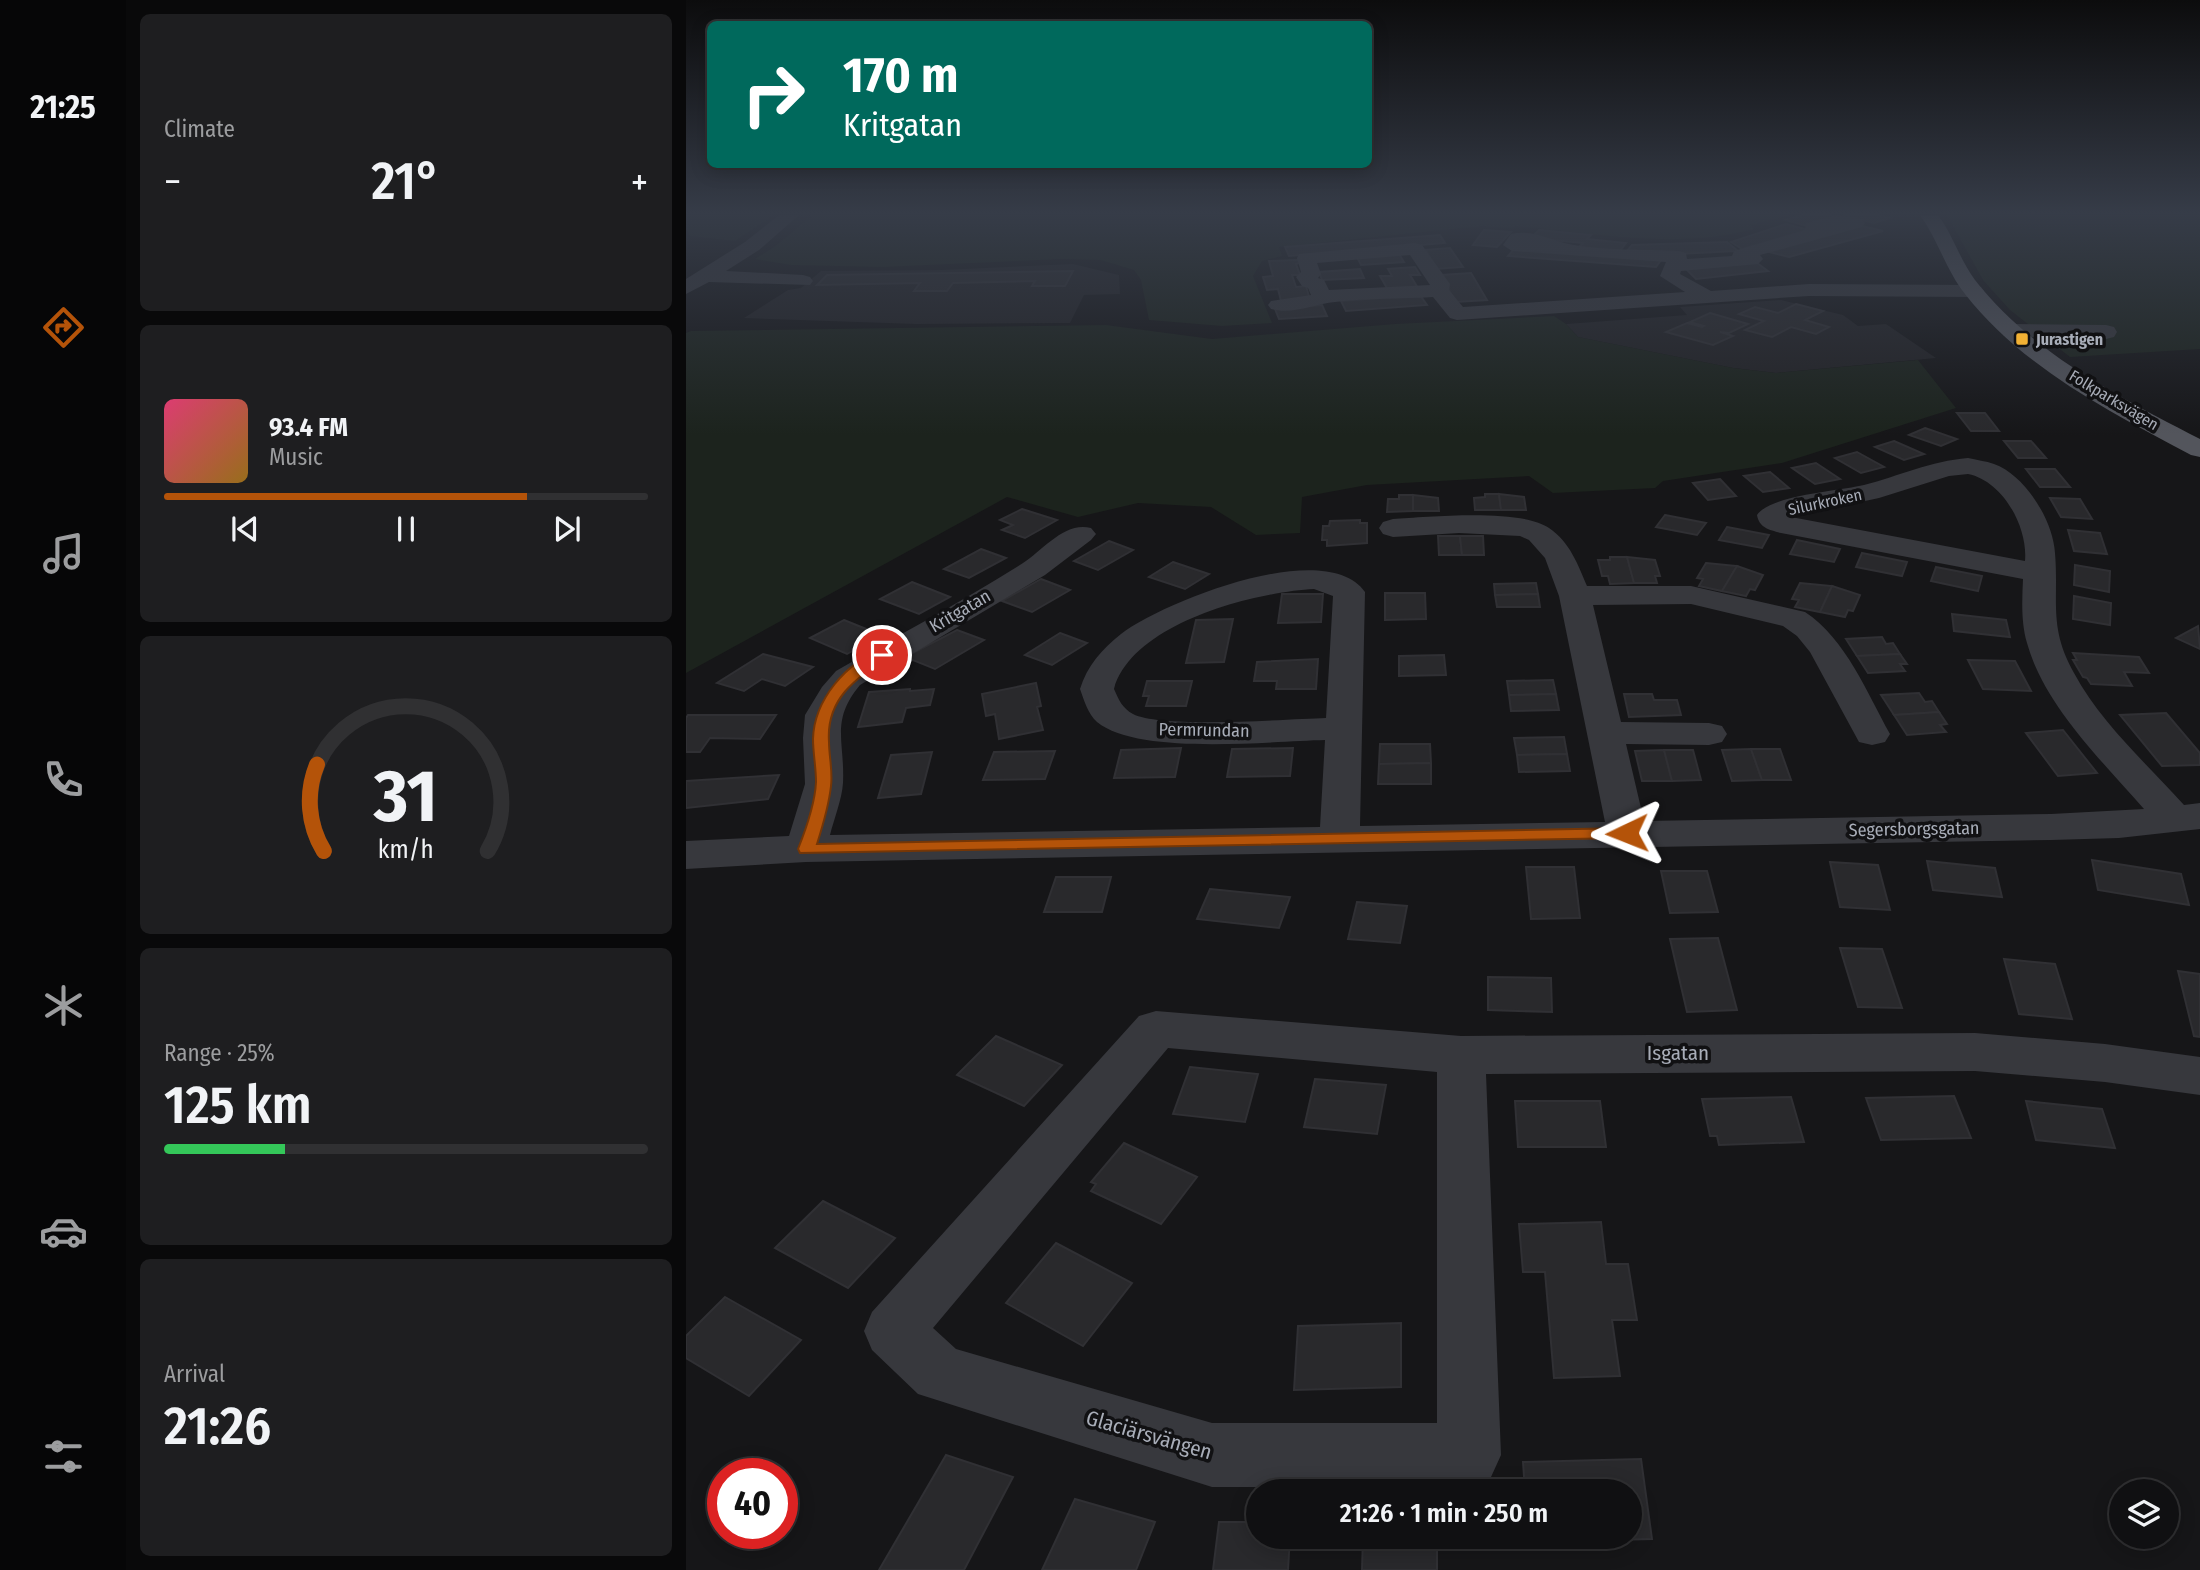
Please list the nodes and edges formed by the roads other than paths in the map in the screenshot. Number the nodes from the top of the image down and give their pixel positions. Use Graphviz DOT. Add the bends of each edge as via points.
graph roads {
  1 [pos="1317,288"];
  2 [pos="1360,288"];
  3 [pos="1397,288"];
  4 [pos="1690,288"];
  5 [pos="1971,288"];
  6 [pos="1321,291"];
  7 [pos="1439,291"];
  8 [pos="1974,292"];
  9 [pos="1708,298"];
  10 [pos="1278,305"];
  11 [pos="2012,331"];
  12 [pos="2106,332"];
  13 [pos="2200,449"];
  14 [pos="1393,528"];
  15 [pos="1082,534"];
  16 [pos="2039,573"];
  17 [pos="1575,596"];
  18 [pos="1343,729"];
  19 [pos="1606,733"];
  20 [pos="1709,734"];
  21 [pos="1872,734"];
  22 [pos="2187,818"];
  23 [pos="1627,833"];
  24 [pos="1338,840"];
  25 [pos="806,849"];
  26 [pos="686,855"];
  27 [pos="1156,1029"];
  28 [pos="1461,1055"];
  29 [pos="2200,1076"];
  1 -- 6 [label="street"];
  2 -- 6 [label="street"];
  3 -- 7 [label="street"];
  4 -- 9 [label="street"];
  5 -- 8 [label="main road, Folkparksvägen"];
  6 -- 10 [label="street" via="1309,302"];
  7 -- 9 [label="street" via="1457,314"];
  8 -- 9 [label="street" via="1809,290"];
  8 -- 11 [label="main road, Folkparksvägen"];
  11 -- 12 [label="street"];
  11 -- 13 [label="main road, Folkparksvägen" via="2093,389"];
  14 -- 17 [label="street" via="1459,524 1526,528 1539,534 1563,561"];
  15 -- 25 [label="street, Kritgatan" via="1034,569 848,678 824,715 824,784"];
  16 -- 16 [label="street, Silurkroken" via="2040,551 2022,503 2009,484 1985,467 1947,469 1771,515 1781,524"];
  16 -- 22 [label="street, Silurkroken" via="2039,625 2059,677 2082,711"];
  17 -- 19 [label="street"];
  17 -- 21 [label="street" via="1691,595 1794,619 1825,649"];
  18 -- 18 [label="street, Permrundan" via="1349,592 1334,580 1248,588 1173,616 1112,660 1097,689 1107,712 1121,722 1158,731"];
  18 -- 24 [label="street, Permrundan"];
  19 -- 20 [label="street"];
  19 -- 23 [label="street"];
  22 -- 23 [label="street, Segersborgsgatan" via="2051,827"];
  23 -- 24 [label="street, Segersborgsgatan"];
  24 -- 25 [label="street, Segersborgsgatan"];
  25 -- 26 [label="street, Segersborgsgatan"];
  27 -- 28 [label="street, Isgatan"];
  27 -- 28 [label="street, Glaciärsvängen" via="893,1331 939,1373 1212,1455 1469,1455"];
  28 -- 29 [label="street, Isgatan" via="1975,1052"];
}
